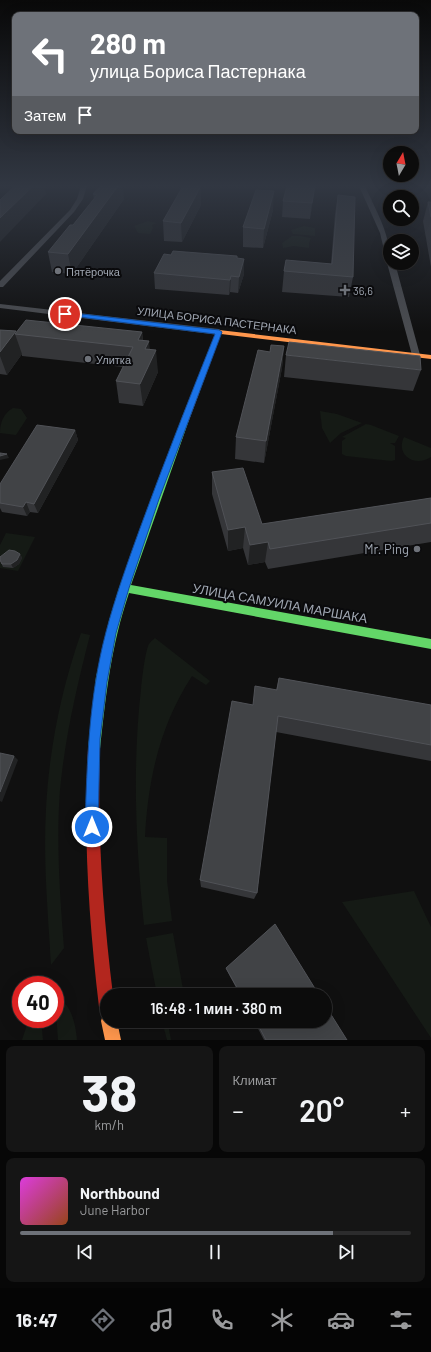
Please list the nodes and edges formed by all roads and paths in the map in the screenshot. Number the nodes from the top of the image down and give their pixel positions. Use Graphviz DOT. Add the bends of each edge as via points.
graph roads {
  1 [pos="49,235"];
  2 [pos="393,270"];
  3 [pos="0,285"];
  4 [pos="0,306"];
  5 [pos="219,332"];
  6 [pos="416,355"];
  7 [pos="431,357"];
  8 [pos="124,588"];
  9 [pos="431,644"];
  10 [pos="104,988"];
  11 [pos="110,1028"];
  12 [pos="113,1040"];
  1 -- 3 [label="street"];
  2 -- 6 [label="street"];
  4 -- 5 [label="street, УЛИЦА БОРИСА ПАСТЕРНАКА"];
  5 -- 6 [label="street, УЛИЦА БОРИСА ПАСТЕРНАКА"];
  5 -- 8 [label="street"];
  6 -- 7 [label="street, УЛИЦА БОРИСА ПАСТЕРНАКА"];
  8 -- 9 [label="street, УЛИЦА САМУИЛА МАРШАКА"];
  8 -- 10 [label="street" via="101,682 92,770 93,877"];
  11 -- 12 [label="street"];
}
